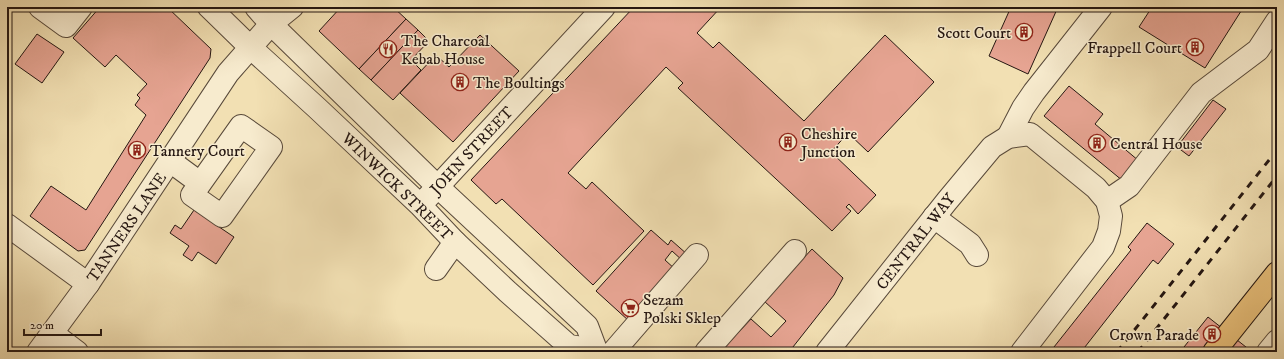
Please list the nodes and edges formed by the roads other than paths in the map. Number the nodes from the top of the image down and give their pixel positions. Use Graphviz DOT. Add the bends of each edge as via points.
graph roads {
  1 [pos="40,7"];
  2 [pos="81,7"];
  3 [pos="209,7"];
  4 [pos="256,7"];
  5 [pos="292,7"];
  6 [pos="604,7"];
  7 [pos="1101,7"];
  8 [pos="1277,21"];
  9 [pos="271,24"];
  10 [pos="250,48"];
  11 [pos="1008,137"];
  12 [pos="170,161"];
  13 [pos="200,183"];
  14 [pos="437,186"];
  15 [pos="1107,201"];
  16 [pos="420,205"];
  17 [pos="934,216"];
  18 [pos="7,225"];
  19 [pos="455,242"];
  20 [pos="795,251"];
  21 [pos="697,255"];
  22 [pos="978,255"];
  23 [pos="436,269"];
  24 [pos="1277,274"];
  25 [pos="88,284"];
  26 [pos="52,333"];
  27 [pos="1277,341"];
  28 [pos="602,351"];
  29 [pos="38,352"];
  30 [pos="77,352"];
  31 [pos="706,352"];
  32 [pos="828,352"];
  33 [pos="1022,352"];
  34 [pos="1214,352"];
  35 [pos="1268,352"];
  1 -- 2 [label="street" via="66,26"];
  3 -- 10 [label="street, WINWICK STREET"];
  4 -- 9 [label="street, WINWICK STREET"];
  5 -- 9 [label="street, TANNERS LANE"];
  6 -- 14 [label="street, JOHN STREET"];
  7 -- 11 [label="street, CENTRAL WAY" via="1034,92"];
  8 -- 15 [label="street" via="1258,50 1201,93 1129,186"];
  9 -- 10 [label="street, TANNERS LANE"];
  9 -- 14 [label="street, WINWICK STREET"];
  10 -- 12 [label="street, TANNERS LANE" via="228,74"];
  10 -- 16 [label="street, WINWICK STREET" via="318,108"];
  11 -- 15 [label="street, CENTRAL WAY" via="1030,134 1096,188"];
  11 -- 17 [label="street, CENTRAL WAY" via="992,147"];
  12 -- 13 [label="street"];
  12 -- 25 [label="street, TANNERS LANE"];
  14 -- 16 [label="street, JOHN STREET"];
  14 -- 28 [label="street, WINWICK STREET" via="587,326"];
  15 -- 33 [label="street" via="1111,216 1103,247"];
  16 -- 19 [label="street, WINWICK STREET"];
  17 -- 22 [label="street" via="970,244"];
  17 -- 32 [label="street, CENTRAL WAY"];
  18 -- 25 [label="street"];
  19 -- 23 [label="street"];
  19 -- 28 [label="street, WINWICK STREET" via="569,346"];
  20 -- 31 [label="street"];
  21 -- 28 [label="street"];
  24 -- 34 [label="highway"];
  25 -- 26 [label="street, TANNERS LANE"];
  26 -- 29 [label="street, TANNERS LANE"];
  26 -- 30 [label="street"];
  27 -- 35 [label="street"];
}
